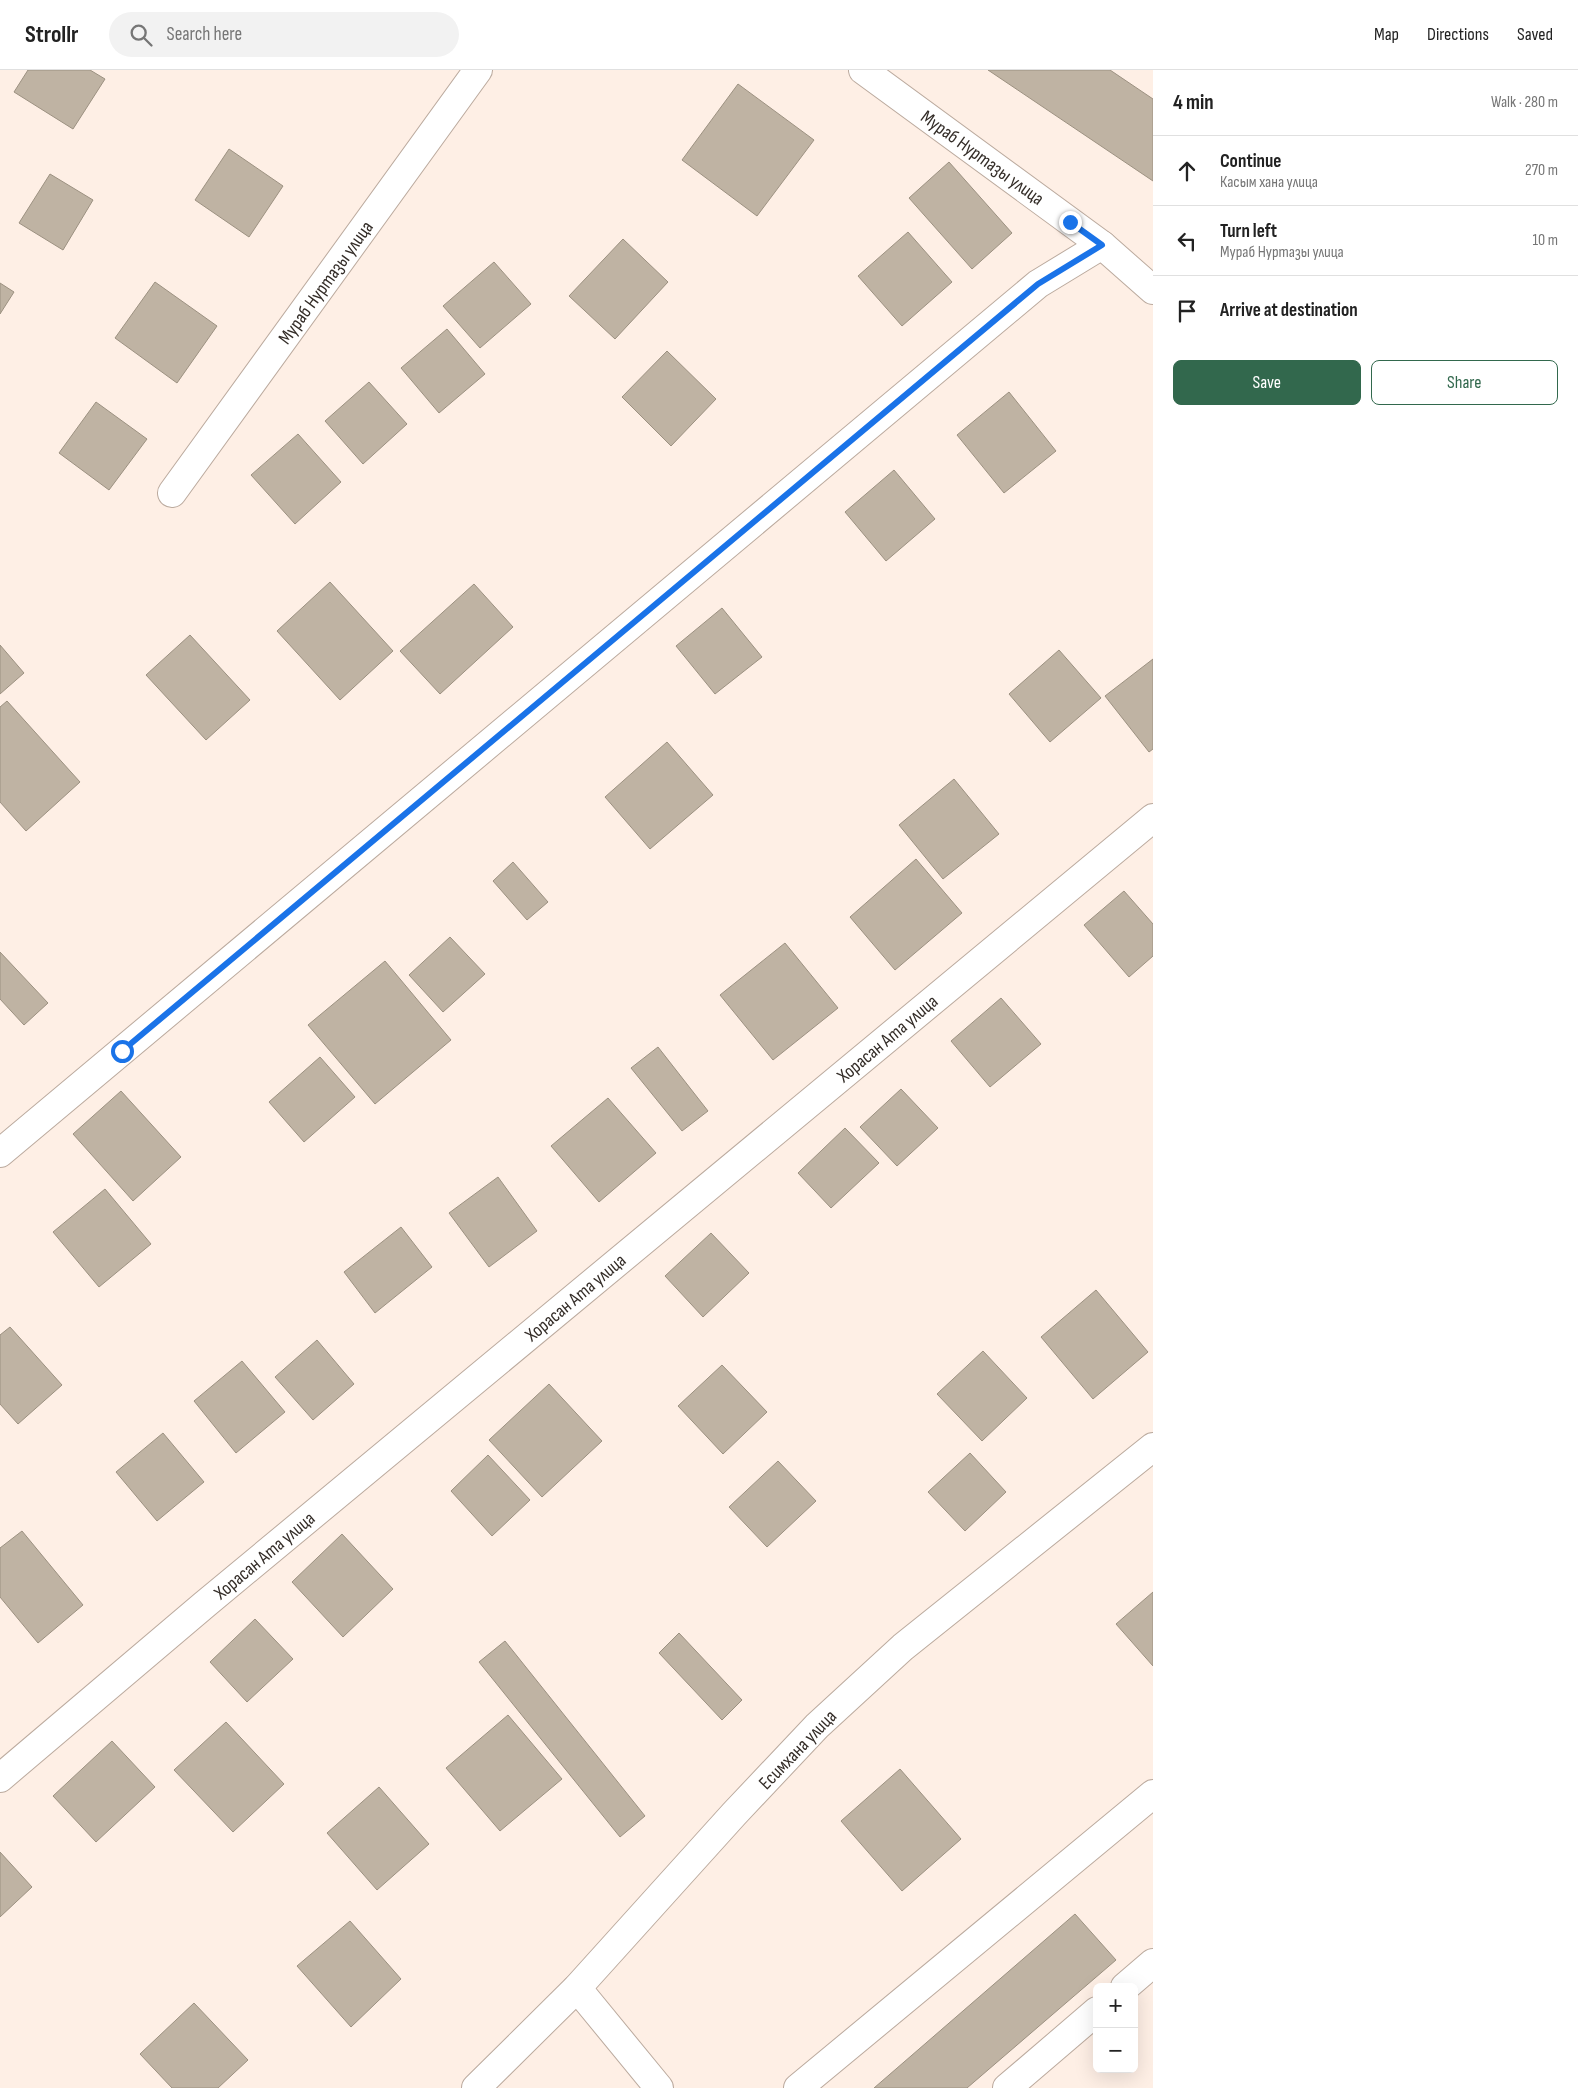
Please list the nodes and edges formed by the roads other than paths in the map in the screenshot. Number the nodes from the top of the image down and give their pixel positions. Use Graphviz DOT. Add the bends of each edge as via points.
graph roads {
  1 [pos="478,70"];
  2 [pos="863,70"];
  3 [pos="1102,245"];
  4 [pos="1153,290"];
  5 [pos="172,493"];
  6 [pos="1153,818"];
  7 [pos="0,1153"];
  8 [pos="1153,1447"];
  9 [pos="0,1778"];
  10 [pos="1153,1794"];
  11 [pos="577,1988"];
  12 [pos="1093,2014"];
  13 [pos="476,2088"];
  14 [pos="659,2088"];
  15 [pos="798,2088"];
  16 [pos="1007,2088"];
  1 -- 5 [label="street, Мураб Нуртазы улица"];
  2 -- 3 [label="street, Мураб Нуртазы улица"];
  3 -- 4 [label="street, Мураб Нуртазы улица"];
  3 -- 7 [label="street" via="1038,284"];
  6 -- 9 [label="street, Хорасан Ата улица" via="219,1592"];
  8 -- 11 [label="street, Есимхана улица" via="903,1647 817,1726"];
  10 -- 15 [label="street"];
  11 -- 13 [label="street, Есимхана улица"];
  11 -- 14 [label="street"];
  12 -- 16 [label="street"];
}
